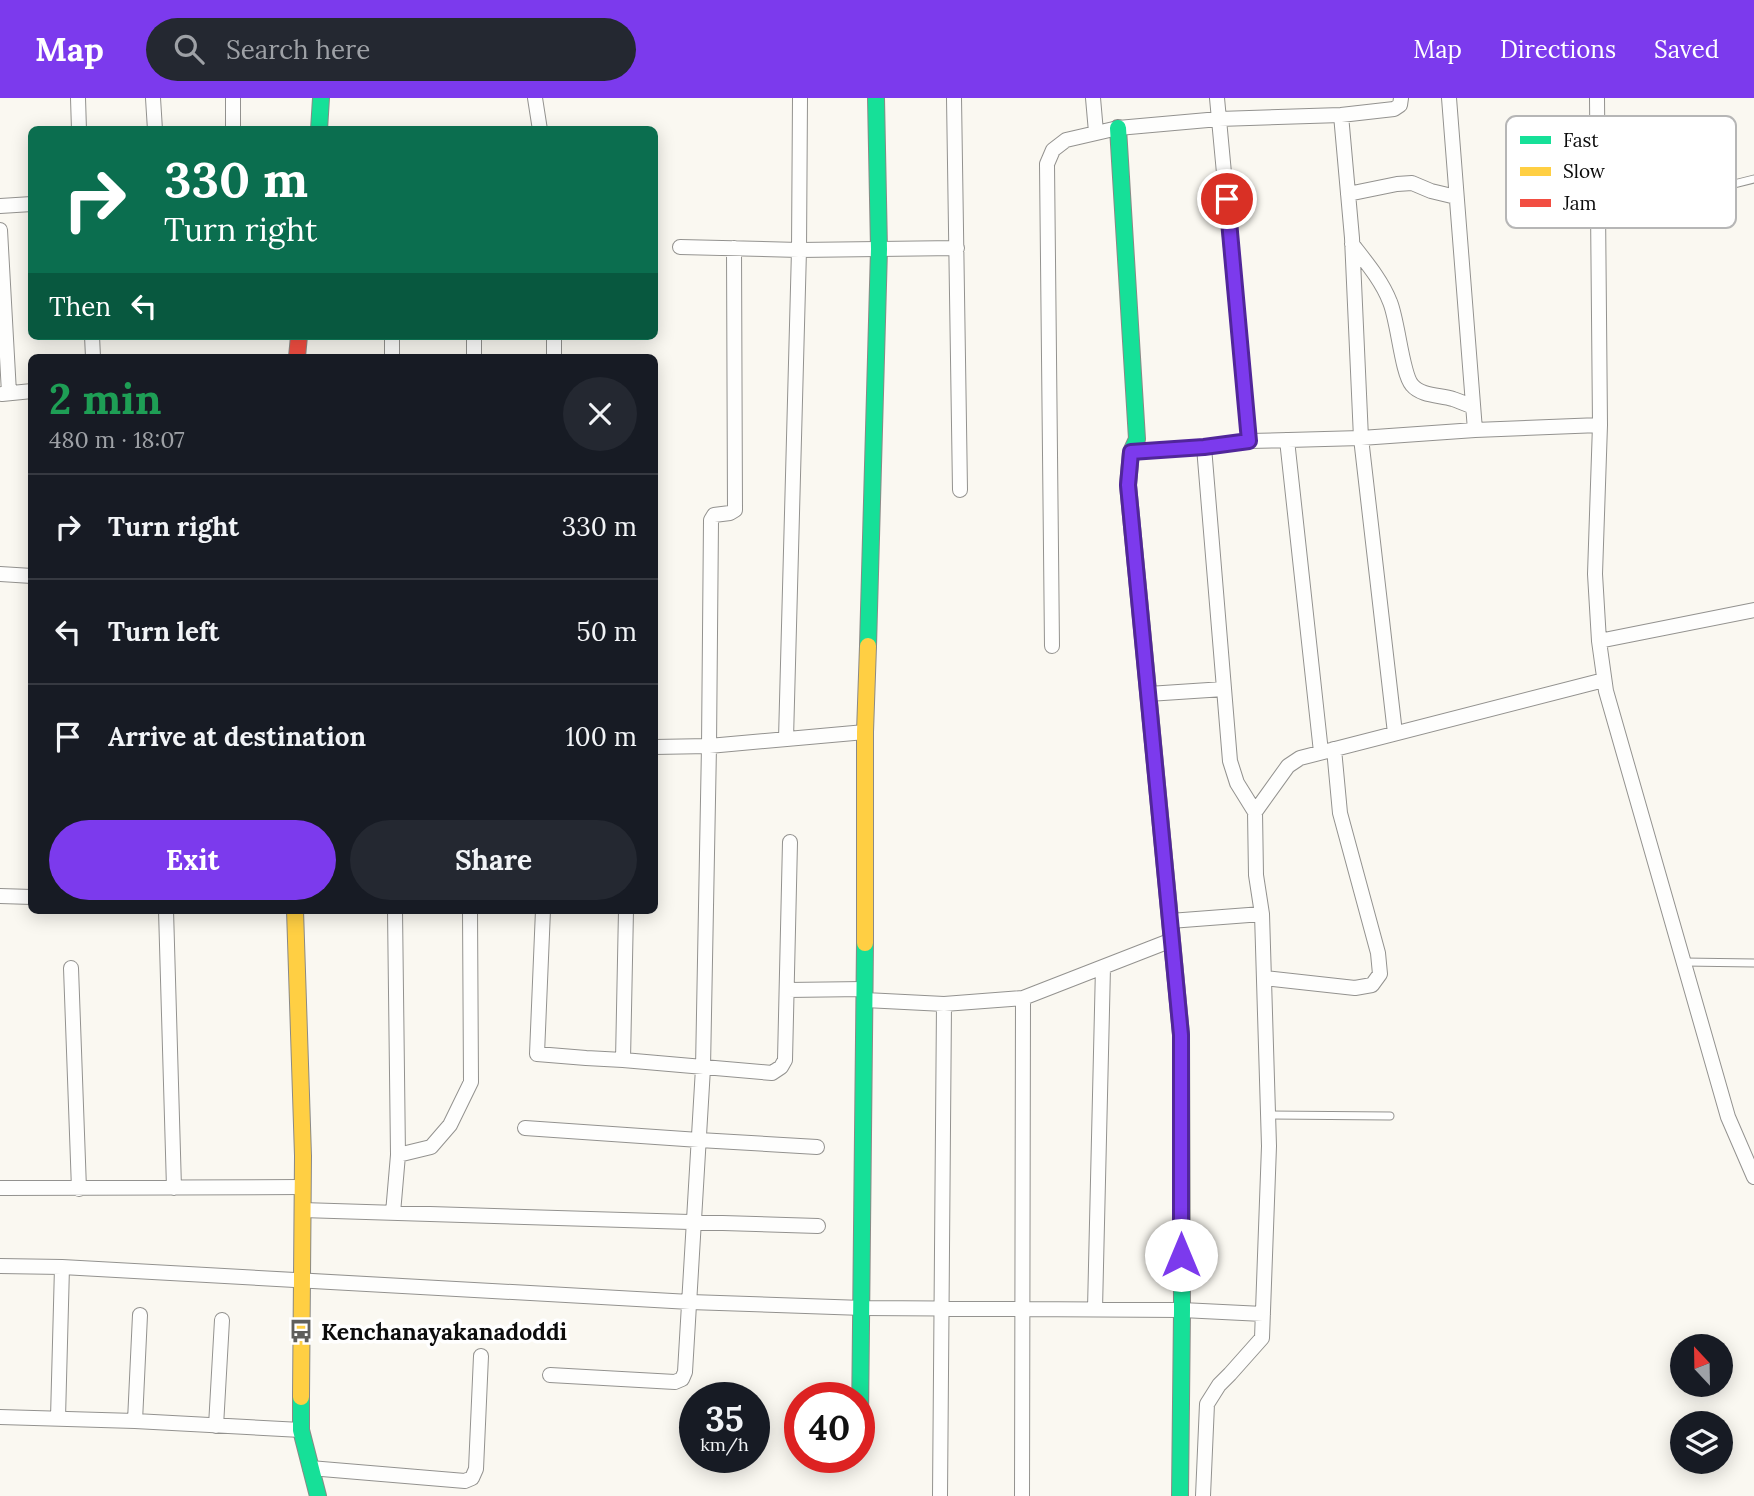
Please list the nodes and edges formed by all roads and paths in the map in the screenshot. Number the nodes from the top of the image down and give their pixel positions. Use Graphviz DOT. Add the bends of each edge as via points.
graph roads {
  1 [pos="78,98"];
  2 [pos="153,98"];
  3 [pos="233,98"];
  4 [pos="321,98"];
  5 [pos="535,98"];
  6 [pos="800,98"];
  7 [pos="876,98"];
  8 [pos="954,98"];
  9 [pos="1093,98"];
  10 [pos="1217,98"];
  11 [pos="1401,98"];
  12 [pos="1449,98"];
  13 [pos="1597,98"];
  14 [pos="1341,115"];
  15 [pos="1597,116"];
  16 [pos="1219,119"];
  17 [pos="79,126"];
  18 [pos="155,126"];
  19 [pos="233,126"];
  20 [pos="319,126"];
  21 [pos="539,126"];
  22 [pos="1118,128"];
  23 [pos="1096,132"];
  24 [pos="1754,179"];
  25 [pos="1736,184"];
  26 [pos="1348,194"];
  27 [pos="1456,197"];
  28 [pos="28,204"];
  29 [pos="0,206"];
  30 [pos="1598,228"];
  31 [pos="0,230"];
  32 [pos="1352,244"];
  33 [pos="680,247"];
  34 [pos="734,248"];
  35 [pos="957,248"];
  36 [pos="879,249"];
  37 [pos="799,250"];
  38 [pos="28,391"];
  39 [pos="4,394"];
  40 [pos="1473,407"];
  41 [pos="1600,425"];
  42 [pos="1475,430"];
  43 [pos="1362,438"];
  44 [pos="1287,440"];
  45 [pos="1249,441"];
  46 [pos="1204,447"];
  47 [pos="1131,452"];
  48 [pos="960,490"];
  49 [pos="0,574"];
  50 [pos="28,576"];
  51 [pos="1754,610"];
  52 [pos="1599,641"];
  53 [pos="1052,646"];
  54 [pos="1604,680"];
  55 [pos="1224,689"];
  56 [pos="1148,694"];
  57 [pos="865,732"];
  58 [pos="1395,733"];
  59 [pos="786,739"];
  60 [pos="709,746"];
  61 [pos="658,747"];
  62 [pos="1327,751"];
  63 [pos="1255,812"];
  64 [pos="790,842"];
  65 [pos="0,896"];
  66 [pos="28,897"];
  67 [pos="166,914"];
  68 [pos="295,914"];
  69 [pos="395,914"];
  70 [pos="470,914"];
  71 [pos="543,914"];
  72 [pos="626,914"];
  73 [pos="1262,914"];
  74 [pos="1170,921"];
  75 [pos="1172,940"];
  76 [pos="1684,962"];
  77 [pos="1754,963"];
  78 [pos="1103,967"];
  79 [pos="71,968"];
  80 [pos="1264,978"];
  81 [pos="786,990"];
  82 [pos="865,994"];
  83 [pos="1023,998"];
  84 [pos="944,1004"];
  85 [pos="623,1060"];
  86 [pos="703,1068"];
  87 [pos="1268,1115"];
  88 [pos="1390,1116"];
  89 [pos="525,1128"];
  90 [pos="699,1140"];
  91 [pos="817,1147"];
  92 [pos="398,1155"];
  93 [pos="1754,1177"];
  94 [pos="302,1187"];
  95 [pos="0,1188"];
  96 [pos="174,1188"];
  97 [pos="79,1189"];
  98 [pos="302,1210"];
  99 [pos="393,1213"];
  100 [pos="694,1221"];
  101 [pos="818,1226"];
  102 [pos="0,1266"];
  103 [pos="62,1267"];
  104 [pos="302,1281"];
  105 [pos="690,1301"];
  106 [pos="863,1308"];
  107 [pos="1022,1308"];
  108 [pos="942,1309"];
  109 [pos="1096,1309"];
  110 [pos="1181,1310"];
  111 [pos="1263,1314"];
  112 [pos="140,1315"];
  113 [pos="222,1320"];
  114 [pos="481,1356"];
  115 [pos="550,1375"];
  116 [pos="861,1382"];
  117 [pos="0,1417"];
  118 [pos="58,1418"];
  119 [pos="135,1421"];
  120 [pos="216,1426"];
  121 [pos="300,1430"];
  122 [pos="310,1468"];
  123 [pos="318,1496"];
  124 [pos="940,1496"];
  125 [pos="1021,1496"];
  126 [pos="1180,1496"];
  127 [pos="1203,1496"];
  1 -- 17 [label="street"];
  2 -- 18 [label="street"];
  3 -- 19 [label="street"];
  4 -- 20 [label="street"];
  5 -- 21 [label="street"];
  6 -- 37 [label="street"];
  7 -- 36 [label="street"];
  8 -- 35 [label="street"];
  9 -- 23 [label="street"];
  10 -- 16 [label="street"];
  11 -- 14 [label="street" via="1394,109"];
  12 -- 27 [label="street"];
  13 -- 15 [label="street"];
  14 -- 16 [label="street"];
  14 -- 26 [label="street"];
  16 -- 22 [label="street"];
  16 -- 45 [label="street"];
  22 -- 23 [label="street"];
  22 -- 47 [label="street" via="1137,439"];
  23 -- 53 [label="street" via="1066,139 1046,164"];
  24 -- 25 [label="lane"];
  26 -- 27 [label="street" via="1412,183"];
  26 -- 32 [label="street"];
  27 -- 40 [label="street"];
  28 -- 29 [label="street"];
  30 -- 41 [label="street"];
  31 -- 39 [label="street"];
  32 -- 40 [label="street" via="1390,302 1412,386"];
  32 -- 43 [label="street"];
  33 -- 34 [label="street"];
  34 -- 37 [label="street"];
  34 -- 60 [label="street" via="734,510 711,520"];
  35 -- 36 [label="street"];
  35 -- 48 [label="street"];
  36 -- 37 [label="street"];
  36 -- 57 [label="street"];
  37 -- 59 [label="street"];
  38 -- 39 [label="street"];
  40 -- 42 [label="street"];
  41 -- 42 [label="street"];
  41 -- 52 [label="street" via="1595,574"];
  42 -- 43 [label="street"];
  43 -- 44 [label="street"];
  43 -- 58 [label="street"];
  44 -- 45 [label="street"];
  44 -- 62 [label="street"];
  45 -- 46 [label="street"];
  46 -- 47 [label="street"];
  46 -- 55 [label="street"];
  47 -- 56 [label="street" via="1128,485"];
  49 -- 50 [label="street"];
  51 -- 52 [label="street"];
  52 -- 54 [label="street"];
  54 -- 58 [label="street"];
  54 -- 76 [label="street"];
  55 -- 56 [label="street"];
  55 -- 63 [label="street" via="1230,761"];
  56 -- 74 [label="street"];
  57 -- 59 [label="street"];
  57 -- 82 [label="street"];
  58 -- 62 [label="street"];
  59 -- 60 [label="street"];
  60 -- 61 [label="street"];
  60 -- 86 [label="street"];
  62 -- 63 [label="street" via="1288,766"];
  62 -- 80 [label="street" via="1380,974 1372,985 1355,988"];
  63 -- 73 [label="street"];
  64 -- 81 [label="street"];
  65 -- 66 [label="street"];
  67 -- 96 [label="street"];
  68 -- 94 [label="street"];
  69 -- 92 [label="street"];
  70 -- 92 [label="street" via="471,1082 450,1125 431,1147"];
  71 -- 85 [label="street" via="537,1054"];
  72 -- 85 [label="street"];
  73 -- 74 [label="street"];
  73 -- 80 [label="street"];
  74 -- 75 [label="street"];
  75 -- 78 [label="street"];
  75 -- 110 [label="street" via="1181,1035"];
  76 -- 77 [label="lane"];
  76 -- 93 [label="street" via="1728,1117"];
  78 -- 83 [label="street"];
  78 -- 109 [label="street"];
  79 -- 97 [label="street"];
  80 -- 87 [label="street"];
  81 -- 82 [label="street"];
  81 -- 86 [label="street" via="785,1060 780,1067 772,1073"];
  82 -- 84 [label="street"];
  82 -- 106 [label="street"];
  83 -- 84 [label="street"];
  83 -- 107 [label="street"];
  84 -- 108 [label="street"];
  85 -- 86 [label="street"];
  86 -- 90 [label="street"];
  87 -- 88 [label="lane"];
  87 -- 111 [label="street"];
  89 -- 90 [label="street"];
  90 -- 91 [label="street"];
  90 -- 100 [label="street"];
  92 -- 99 [label="street"];
  94 -- 96 [label="street"];
  94 -- 98 [label="street"];
  95 -- 97 [label="street"];
  96 -- 97 [label="street"];
  98 -- 99 [label="street"];
  98 -- 104 [label="street"];
  99 -- 100 [label="street"];
  100 -- 101 [label="street"];
  100 -- 105 [label="street"];
  102 -- 103 [label="street"];
  103 -- 104 [label="street"];
  103 -- 118 [label="street"];
  104 -- 105 [label="street"];
  104 -- 121 [label="street"];
  105 -- 106 [label="street"];
  105 -- 115 [label="street" via="682,1379"];
  106 -- 108 [label="street"];
  106 -- 116 [label="street"];
  107 -- 108 [label="street"];
  107 -- 109 [label="street"];
  107 -- 125 [label="street"];
  108 -- 124 [label="street"];
  109 -- 110 [label="street"];
  110 -- 111 [label="street"];
  110 -- 126 [label="street"];
  111 -- 127 [label="street" via="1262,1338 1219,1385 1208,1404"];
  112 -- 119 [label="street"];
  113 -- 120 [label="street"];
  114 -- 122 [label="street" via="472,1478"];
  117 -- 118 [label="street"];
  118 -- 119 [label="street"];
  119 -- 120 [label="street"];
  120 -- 121 [label="street"];
  121 -- 122 [label="street"];
  122 -- 123 [label="street"];
}
